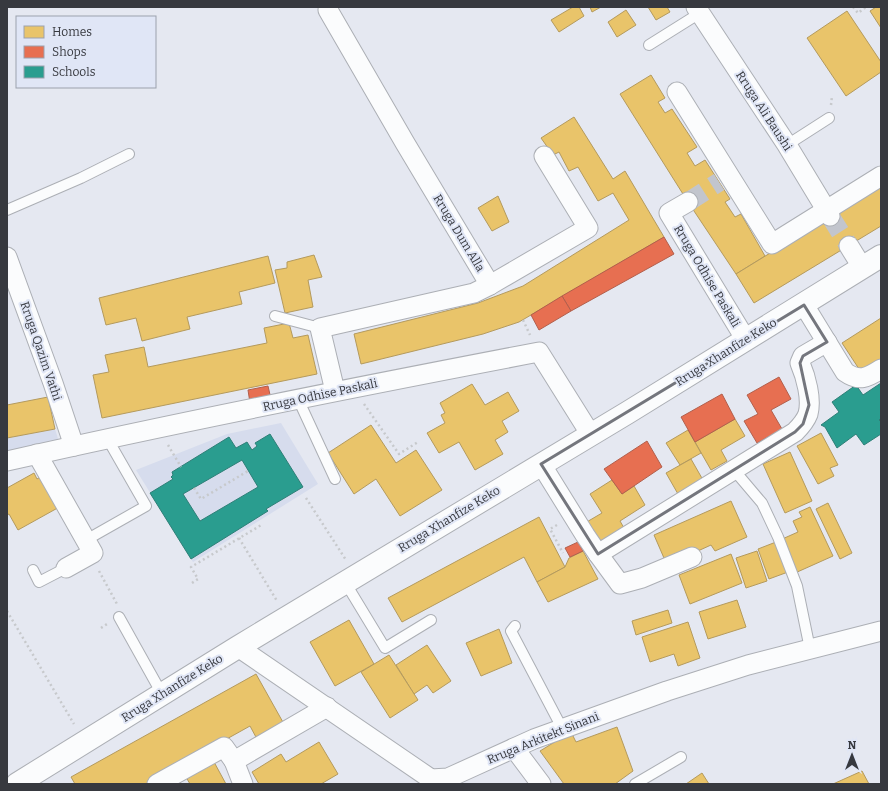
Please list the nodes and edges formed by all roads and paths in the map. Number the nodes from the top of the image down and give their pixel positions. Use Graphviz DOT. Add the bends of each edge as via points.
graph roads {
  1 [pos="853,7"];
  2 [pos="866,7"];
  3 [pos="331,8"];
  4 [pos="698,10"];
  5 [pos="649,45"];
  6 [pos="677,92"];
  7 [pos="829,118"];
  8 [pos="787,145"];
  9 [pos="129,154"];
  10 [pos="544,156"];
  11 [pos="881,176"];
  12 [pos="688,202"];
  13 [pos="7,210"];
  14 [pos="829,213"];
  15 [pos="849,246"];
  16 [pos="881,256"];
  17 [pos="7,257"];
  18 [pos="862,268"];
  19 [pos="490,285"];
  20 [pos="804,305"];
  21 [pos="276,316"];
  22 [pos="320,328"];
  23 [pos="746,340"];
  24 [pos="827,342"];
  25 [pos="881,369"];
  26 [pos="344,389"];
  27 [pos="298,399"];
  28 [pos="591,435"];
  29 [pos="107,438"];
  30 [pos="418,442"];
  31 [pos="74,446"];
  32 [pos="37,454"];
  33 [pos="174,454"];
  34 [pos="7,461"];
  35 [pos="541,464"];
  36 [pos="181,467"];
  37 [pos="734,470"];
  38 [pos="248,471"];
  39 [pos="335,479"];
  40 [pos="194,488"];
  41 [pos="306,498"];
  42 [pos="263,524"];
  43 [pos="239,538"];
  44 [pos="88,547"];
  45 [pos="598,554"];
  46 [pos="692,557"];
  47 [pos="66,568"];
  48 [pos="32,570"];
  49 [pos="351,578"];
  50 [pos="192,583"];
  51 [pos="7,611"];
  52 [pos="119,617"];
  53 [pos="286,617"];
  54 [pos="431,620"];
  55 [pos="515,626"];
  56 [pos="881,631"];
  57 [pos="238,646"];
  58 [pos="810,649"];
  59 [pos="162,694"];
  60 [pos="327,707"];
  61 [pos="562,728"];
  62 [pos="84,742"];
  63 [pos="514,748"];
  64 [pos="681,757"];
  65 [pos="234,761"];
  66 [pos="431,782"];
  67 [pos="17,784"];
  68 [pos="157,784"];
  69 [pos="243,784"];
  70 [pos="541,784"];
  71 [pos="635,784"];
  1 -- 2 [label="path" via="858,13"];
  3 -- 19 [label="street, Rruga Dum Alla" via="405,144"];
  4 -- 5 [label="lane"];
  4 -- 8 [label="street, Rruga Ali Baushi"];
  6 -- 14 [label="street" via="724,179 772,244"];
  7 -- 8 [label="lane"];
  8 -- 14 [label="street, Rruga Ali Baushi"];
  9 -- 13 [label="lane"];
  10 -- 19 [label="street, Rruga Dum Alla" via="588,228"];
  11 -- 14 [label="street"];
  12 -- 23 [label="street, Rruga Odhise Paskali" via="669,213"];
  15 -- 18 [label="street"];
  16 -- 18 [label="main road, Rruga Xhanfize Keko"];
  17 -- 31 [label="street, Rruga Qazim Vathi"];
  18 -- 20 [label="main road, Rruga Xhanfize Keko"];
  19 -- 22 [label="street" via="474,293"];
  20 -- 23 [label="main road, Rruga Xhanfize Keko"];
  20 -- 24 [label="street"];
  21 -- 22 [label="lane"];
  22 -- 26 [label="street"];
  23 -- 28 [label="main road, Rruga Xhanfize Keko"];
  24 -- 25 [label="street" via="845,372 851,376 868,378"];
  24 -- 37 [label="street" via="803,356 800,363 809,405 803,424 795,432"];
  26 -- 27 [label="street, Rruga Odhise Paskali"];
  26 -- 28 [label="street, Rruga Odhise Paskali" via="539,352"];
  26 -- 30 [label="path" via="399,454"];
  27 -- 29 [label="street, Rruga Odhise Paskali"];
  27 -- 39 [label="lane"];
  28 -- 35 [label="main road, Rruga Xhanfize Keko"];
  29 -- 31 [label="street, Rruga Odhise Paskali"];
  29 -- 44 [label="lane" via="146,506"];
  31 -- 32 [label="street, Rruga Odhise Paskali"];
  32 -- 34 [label="street, Rruga Odhise Paskali"];
  32 -- 44 [label="street"];
  33 -- 36 [label="path"];
  35 -- 45 [label="street"];
  35 -- 49 [label="main road, Rruga Xhanfize Keko"];
  37 -- 45 [label="street"];
  37 -- 58 [label="lane" via="762,503 778,537 798,586"];
  38 -- 40 [label="path" via="202,498"];
  41 -- 49 [label="path"];
  42 -- 43 [label="path"];
  43 -- 50 [label="path" via="191,568 198,579"];
  43 -- 53 [label="path"];
  44 -- 47 [label="street"];
  44 -- 52 [label="path" via="123,614"];
  45 -- 46 [label="street" via="620,584 642,578"];
  47 -- 48 [label="lane" via="39,582"];
  49 -- 53 [label="main road, Rruga Xhanfize Keko"];
  49 -- 54 [label="lane" via="385,648"];
  51 -- 62 [label="path"];
  52 -- 59 [label="lane"];
  53 -- 57 [label="main road, Rruga Xhanfize Keko"];
  55 -- 61 [label="lane" via="511,631"];
  56 -- 58 [label="street, Rruga Arkitekt Sinani"];
  57 -- 59 [label="main road, Rruga Xhanfize Keko"];
  57 -- 60 [label="street, Rruga Arkitekt Sinani"];
  58 -- 61 [label="street, Rruga Arkitekt Sinani" via="702,679"];
  59 -- 62 [label="main road, Rruga Xhanfize Keko"];
  60 -- 65 [label="street"];
  60 -- 66 [label="street, Rruga Arkitekt Sinani"];
  61 -- 63 [label="street, Rruga Arkitekt Sinani"];
  62 -- 67 [label="main road, Rruga Xhanfize Keko"];
  63 -- 66 [label="street, Rruga Arkitekt Sinani" via="448,778"];
  63 -- 70 [label="street"];
  64 -- 71 [label="lane"];
  65 -- 68 [label="street" via="224,747"];
  65 -- 69 [label="street"];
}
